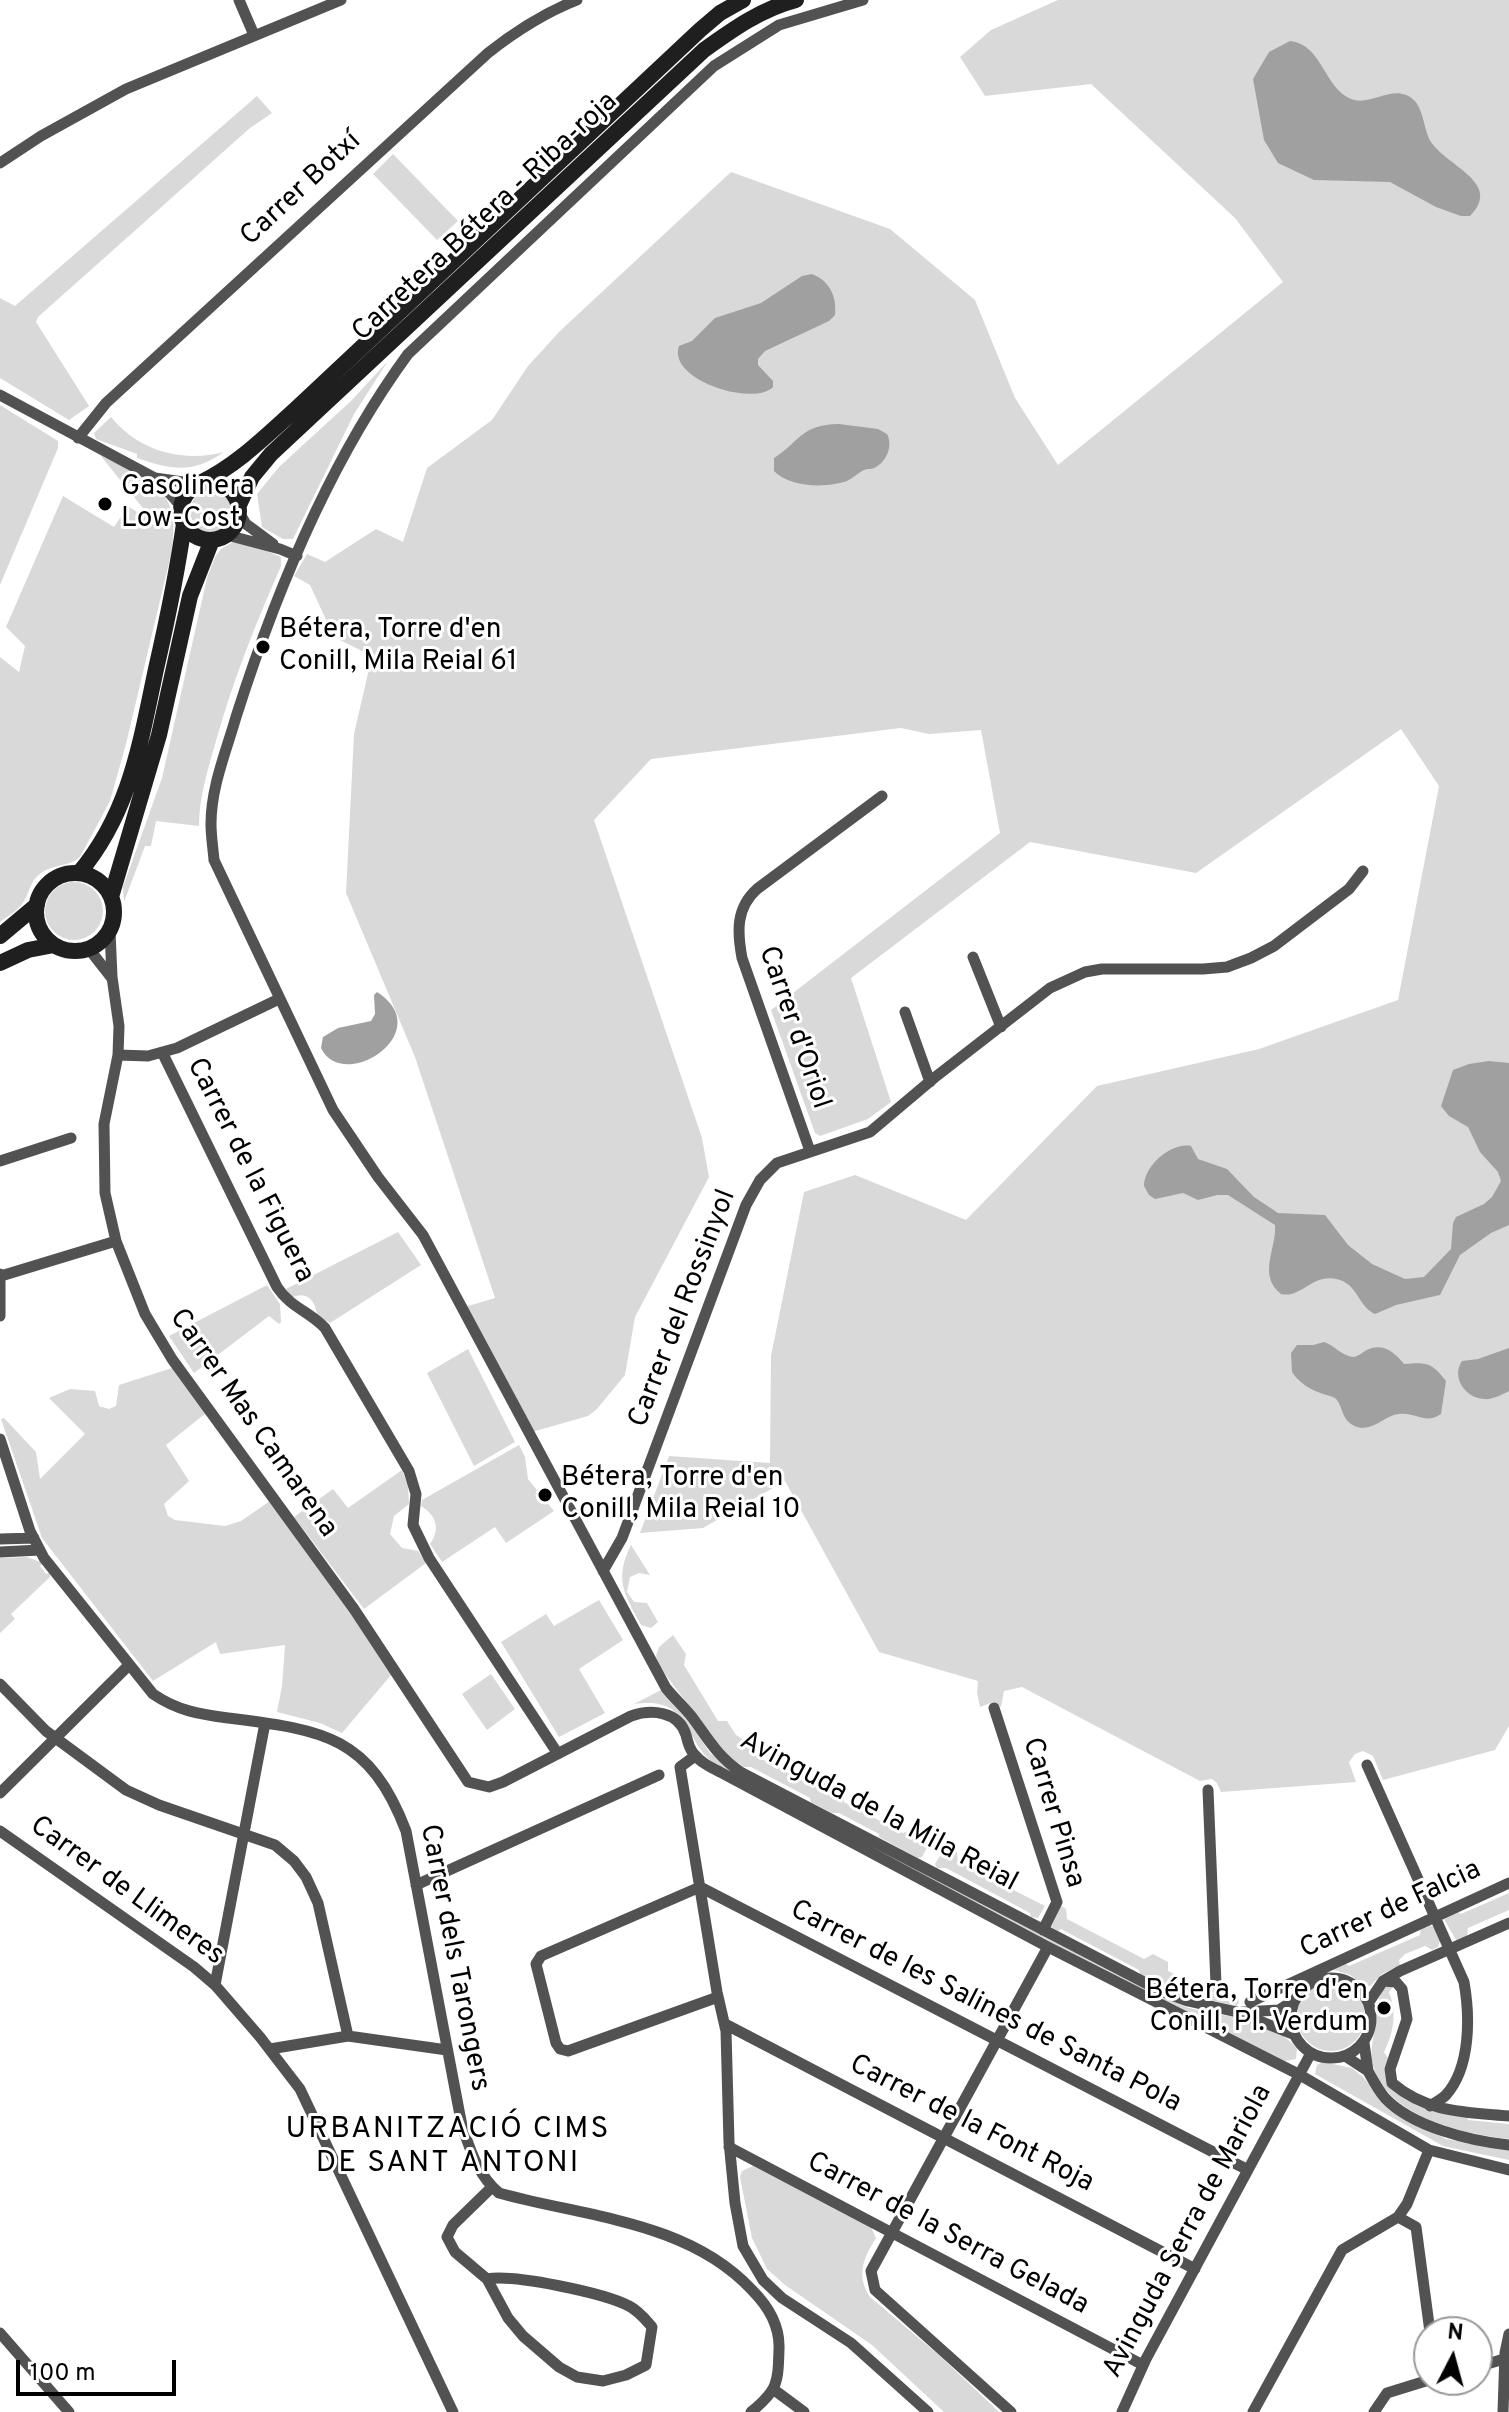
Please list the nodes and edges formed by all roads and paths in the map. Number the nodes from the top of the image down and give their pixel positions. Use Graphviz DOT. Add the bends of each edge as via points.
graph roads {
  1 [pos="239,0"];
  2 [pos="341,0"];
  3 [pos="577,0"];
  4 [pos="743,0"];
  5 [pos="796,0"];
  6 [pos="863,0"];
  7 [pos="254,35"];
  8 [pos="0,163"];
  9 [pos="0,395"];
  10 [pos="78,438"];
  11 [pos="155,478"];
  12 [pos="198,484"];
  13 [pos="181,506"];
  14 [pos="239,509"];
  15 [pos="184,524"];
  16 [pos="220,538"];
  17 [pos="280,549"];
  18 [pos="297,556"];
  19 [pos="882,796"];
  20 [pos="1363,871"];
  21 [pos="79,873"];
  22 [pos="111,897"];
  23 [pos="37,905"];
  24 [pos="110,931"];
  25 [pos="0,936"];
  26 [pos="54,945"];
  27 [pos="89,949"];
  28 [pos="973,957"];
  29 [pos="0,963"];
  30 [pos="112,977"];
  31 [pos="279,999"];
  32 [pos="905,1012"];
  33 [pos="1001,1027"];
  34 [pos="162,1052"];
  35 [pos="118,1055"];
  36 [pos="930,1082"];
  37 [pos="71,1138"];
  38 [pos="810,1151"];
  39 [pos="0,1161"];
  40 [pos="116,1241"];
  41 [pos="0,1275"];
  42 [pos="0,1316"];
  43 [pos="0,1439"];
  44 [pos="34,1538"];
  45 [pos="0,1539"];
  46 [pos="40,1550"];
  47 [pos="0,1552"];
  48 [pos="603,1571"];
  49 [pos="129,1665"];
  50 [pos="0,1684"];
  51 [pos="994,1708"];
  52 [pos="265,1723"];
  53 [pos="55,1738"];
  54 [pos="558,1754"];
  55 [pos="695,1756"];
  56 [pos="1367,1765"];
  57 [pos="659,1775"];
  58 [pos="1208,1790"];
  59 [pos="0,1793"];
  60 [pos="0,1831"];
  61 [pos="244,1833"];
  62 [pos="1509,1883"];
  63 [pos="416,1885"];
  64 [pos="700,1887"];
  65 [pos="1434,1916"];
  66 [pos="1509,1923"];
  67 [pos="1043,1930"];
  68 [pos="1048,1947"];
  69 [pos="1450,1949"];
  70 [pos="1383,1981"];
  71 [pos="1216,1984"];
  72 [pos="215,1985"];
  73 [pos="718,1997"];
  74 [pos="1295,1999"];
  75 [pos="1250,2002"];
  76 [pos="1369,2002"];
  77 [pos="1237,2012"];
  78 [pos="725,2024"];
  79 [pos="1295,2035"];
  80 [pos="348,2036"];
  81 [pos="997,2041"];
  82 [pos="1364,2043"];
  83 [pos="270,2049"];
  84 [pos="447,2050"];
  85 [pos="1311,2053"];
  86 [pos="1345,2056"];
  87 [pos="1368,2071"];
  88 [pos="1300,2075"];
  89 [pos="1430,2106"];
  90 [pos="1509,2116"];
  91 [pos="944,2138"];
  92 [pos="1509,2145"];
  93 [pos="729,2147"];
  94 [pos="1429,2150"];
  95 [pos="1248,2170"];
  96 [pos="1509,2170"];
  97 [pos="492,2187"];
  98 [pos="1398,2217"];
  99 [pos="891,2232"];
  100 [pos="1195,2269"];
  101 [pos="487,2279"];
  102 [pos="1428,2316"];
  103 [pos="0,2333"];
  104 [pos="1509,2334"];
  105 [pos="1504,2359"];
  106 [pos="1493,2362"];
  107 [pos="1143,2365"];
  108 [pos="1413,2385"];
  109 [pos="773,2389"];
  110 [pos="69,2412"];
  111 [pos="453,2412"];
  112 [pos="751,2412"];
  113 [pos="804,2412"];
  114 [pos="928,2412"];
  115 [pos="1011,2412"];
  116 [pos="1122,2412"];
  117 [pos="1253,2412"];
  118 [pos="1374,2412"];
  119 [pos="1503,2412"];
  1 -- 7 [label="street"];
  2 -- 7 [label="street"];
  3 -- 10 [label="street, Carrer Botxí" via="541,16 488,53 106,403"];
  4 -- 12 [label="main road, Carretera Bétera - Riba-roja" via="700,30 249,451"];
  5 -- 14 [label="main road, Carretera Bétera - Riba-roja" via="742,23 704,50 271,454 252,477"];
  6 -- 18 [label="street, Avinguda de la Mila Reial" via="779,25 714,66 408,354 352,439"];
  7 -- 8 [label="street" via="126,89"];
  9 -- 10 [label="street"];
  10 -- 11 [label="street"];
  11 -- 12 [label="street"];
  11 -- 13 [label="street"];
  12 -- 13 [label="main road"];
  12 -- 14 [label="main road" via="210,481 229,488"];
  13 -- 15 [label="main road"];
  14 -- 16 [label="main road" via="233,530"];
  14 -- 17 [label="street" via="246,524"];
  15 -- 16 [label="main road" via="195,536"];
  15 -- 21 [label="main road" via="134,771 108,831"];
  16 -- 17 [label="street"];
  16 -- 22 [label="main road" via="190,596 159,735"];
  17 -- 18 [label="street"];
  18 -- 31 [label="street, Avinguda de la Mila Reial" via="260,640 217,781 211,823 214,860"];
  19 -- 38 [label="street, Carrer d'Oriol" via="757,889 746,899 740,917 742,958"];
  20 -- 33 [label="street, Carrer del Rossinyol" via="1349,889 1251,958 1227,967 1085,972 1050,988"];
  21 -- 22 [label="main road" via="104,885"];
  21 -- 23 [label="main road" via="52,881"];
  22 -- 24 [label="main road" via="115,910"];
  23 -- 25 [label="main road"];
  23 -- 26 [label="main road" via="39,928"];
  24 -- 27 [label="main road"];
  24 -- 30 [label="street, Carrer Mas Camarena"];
  26 -- 27 [label="main road" via="71,951"];
  26 -- 29 [label="main road"];
  27 -- 30 [label="street"];
  28 -- 33 [label="street"];
  30 -- 35 [label="street, Carrer Mas Camarena"];
  31 -- 34 [label="street"];
  31 -- 48 [label="street, Avinguda de la Mila Reial" via="333,1110 423,1235"];
  32 -- 36 [label="street"];
  33 -- 36 [label="street, Carrer del Rossinyol"];
  34 -- 35 [label="street"];
  34 -- 54 [label="street, Carrer de la Figuera" via="277,1287 291,1306 325,1328 404,1461 416,1494 413,1525 429,1558"];
  35 -- 40 [label="street, Carrer Mas Camarena" via="102,1150"];
  36 -- 38 [label="street, Carrer del Rossinyol" via="870,1132"];
  37 -- 39 [label="street"];
  38 -- 48 [label="street, Carrer del Rossinyol" via="777,1163 746,1205 622,1538"];
  40 -- 41 [label="street"];
  40 -- 54 [label="street, Carrer Mas Camarena" via="145,1314 172,1359 354,1609 468,1782 489,1787"];
  41 -- 42 [label="street"];
  43 -- 44 [label="street, Carrer dels Tarongers"];
  44 -- 45 [label="street"];
  44 -- 46 [label="street, Carrer dels Tarongers"];
  46 -- 47 [label="street"];
  46 -- 49 [label="street, Carrer dels Tarongers"];
  48 -- 67 [label="street, Avinguda de la Mila Reial" via="666,1688 724,1761"];
  49 -- 52 [label="street, Carrer dels Tarongers" via="170,1706"];
  49 -- 53 [label="street"];
  50 -- 53 [label="street"];
  51 -- 67 [label="street, Carrer Pinsa" via="1057,1902"];
  52 -- 61 [label="street"];
  52 -- 63 [label="street, Carrer dels Tarongers" via="308,1729 340,1743 382,1780 406,1831"];
  53 -- 59 [label="street"];
  53 -- 61 [label="street" via="126,1790"];
  54 -- 55 [label="street, Carrer Mas Camarena" via="644,1711 668,1714 686,1733"];
  55 -- 64 [label="street" via="680,1767"];
  55 -- 68 [label="street"];
  56 -- 65 [label="street"];
  57 -- 63 [label="street"];
  58 -- 71 [label="street"];
  60 -- 72 [label="street, Carrer de Llimeres"];
  61 -- 72 [label="street"];
  61 -- 80 [label="street" via="275,1845 306,1877 318,1903"];
  62 -- 65 [label="street, Carrer de Falcia"];
  63 -- 84 [label="street, Carrer dels Tarongers"];
  64 -- 73 [label="street"];
  64 -- 73 [label="street" via="541,1956 537,1974 556,2043 568,2051"];
  64 -- 81 [label="street, Carrer de les Salines de Santa Pola"];
  65 -- 69 [label="street"];
  65 -- 75 [label="street, Carrer de Falcia"];
  66 -- 69 [label="street, Carrer de Falcia"];
  67 -- 77 [label="street, Avinguda de la Mila Reial" via="1161,1991"];
  68 -- 81 [label="street"];
  68 -- 88 [label="street"];
  69 -- 70 [label="street, Carrer de Falcia"];
  69 -- 89 [label="street" via="1464,1982 1468,2034 1453,2083"];
  70 -- 76 [label="street"];
  70 -- 89 [label="street" via="1396,1982 1406,2003 1407,2019 1390,2069 1392,2083"];
  72 -- 83 [label="street, Carrer de Llimeres"];
  73 -- 78 [label="street"];
  74 -- 76 [label="street" via="1314,1981 1340,1978 1362,1991"];
  74 -- 77 [label="street, Avinguda de la Mila Reial" via="1279,2010"];
  74 -- 79 [label="street"];
  76 -- 82 [label="street" via="1372,2023"];
  77 -- 79 [label="street, Avinguda de la Mila Reial"];
  78 -- 91 [label="street, Carrer de la Font Roja"];
  78 -- 93 [label="street"];
  79 -- 85 [label="street"];
  80 -- 83 [label="street"];
  80 -- 84 [label="street"];
  81 -- 91 [label="street"];
  81 -- 95 [label="street, Carrer de les Salines de Santa Pola"];
  82 -- 86 [label="street"];
  82 -- 87 [label="street"];
  83 -- 111 [label="street, Carrer de Llimeres" via="300,2089"];
  84 -- 97 [label="street, Carrer dels Tarongers" via="462,2126 475,2162"];
  85 -- 86 [label="street"];
  85 -- 88 [label="street, Avinguda Serra de Mariola"];
  86 -- 87 [label="street"];
  87 -- 92 [label="street" via="1400,2110 1457,2136"];
  88 -- 94 [label="street"];
  88 -- 95 [label="street, Avinguda Serra de Mariola"];
  89 -- 90 [label="street"];
  91 -- 99 [label="street"];
  91 -- 100 [label="street, Carrer de la Font Roja"];
  93 -- 99 [label="street, Carrer de la Serra Gelada"];
  93 -- 114 [label="street" via="743,2246 763,2280 802,2313 851,2343"];
  94 -- 96 [label="street"];
  94 -- 98 [label="street"];
  95 -- 100 [label="street, Avinguda Serra de Mariola"];
  97 -- 101 [label="street" via="447,2237 455,2252"];
  97 -- 109 [label="street" via="526,2201 637,2225 718,2260 769,2307 779,2339"];
  98 -- 102 [label="street" via="1416,2227"];
  98 -- 117 [label="street" via="1342,2250"];
  99 -- 107 [label="street, Carrer de la Serra Gelada"];
  99 -- 115 [label="street" via="871,2271 875,2290"];
  100 -- 107 [label="street, Avinguda Serra de Mariola"];
  101 -- 101 [label="street" via="523,2336 577,2377 603,2381 646,2365 652,2327 626,2305 503,2276"];
  103 -- 110 [label="street"];
  104 -- 105 [label="street"];
  105 -- 106 [label="street"];
  105 -- 119 [label="street"];
  107 -- 116 [label="street, Avinguda Serra de Mariola"];
  108 -- 118 [label="street" via="1387,2393"];
  109 -- 112 [label="street"];
  109 -- 113 [label="street"];
}
